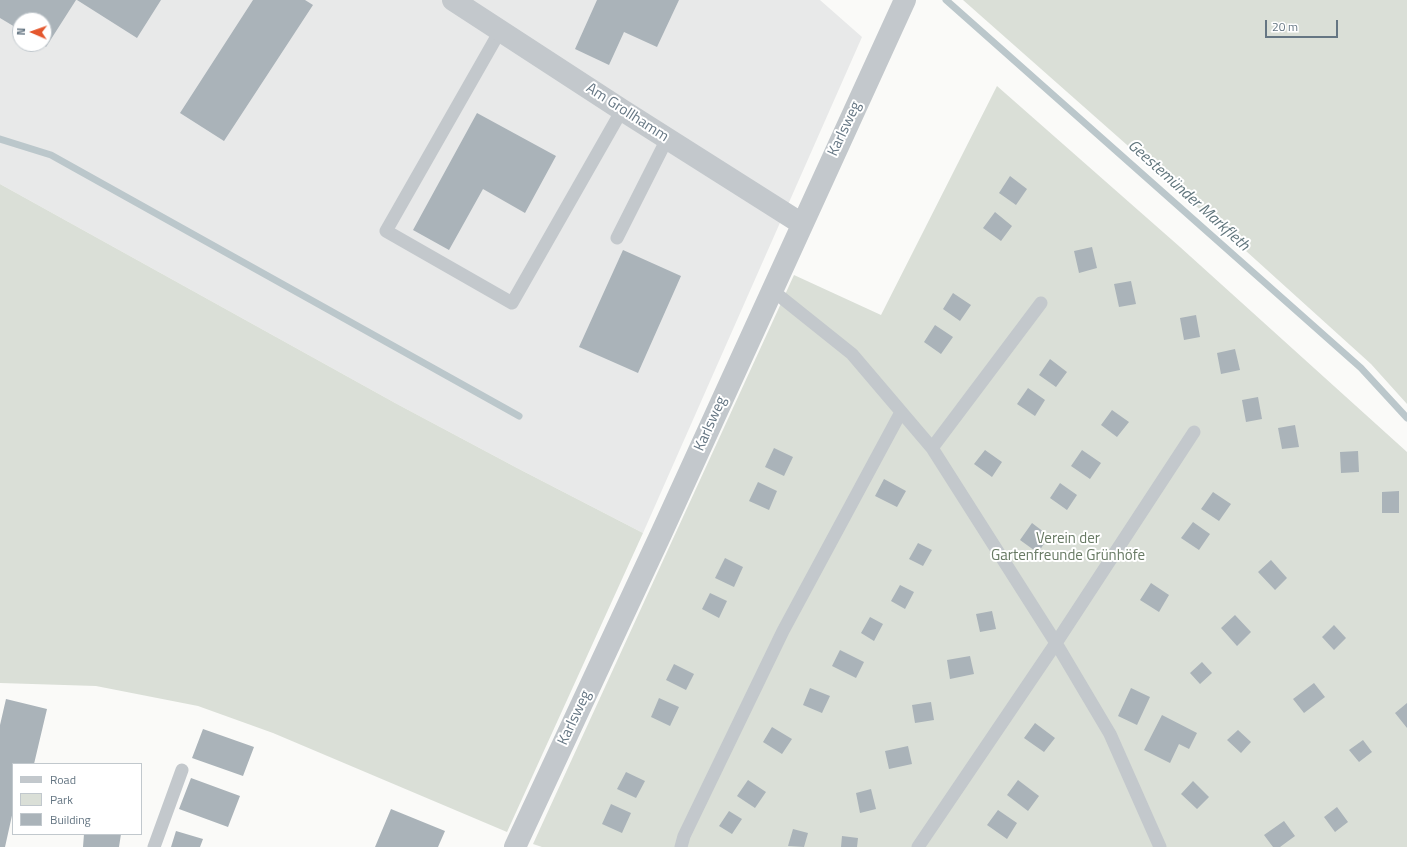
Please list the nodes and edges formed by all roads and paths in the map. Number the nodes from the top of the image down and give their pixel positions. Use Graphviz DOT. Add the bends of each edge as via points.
graph roads {
  1 [pos="453,0"];
  2 [pos="905,0"];
  3 [pos="500,31"];
  4 [pos="622,110"];
  5 [pos="667,139"];
  6 [pos="802,224"];
  7 [pos="617,238"];
  8 [pos="772,290"];
  9 [pos="1041,303"];
  10 [pos="901,412"];
  11 [pos="1194,432"];
  12 [pos="932,448"];
  13 [pos="1056,643"];
  14 [pos="182,770"];
  15 [pos="154,847"];
  16 [pos="516,847"];
  17 [pos="681,847"];
  18 [pos="918,847"];
  19 [pos="1160,847"];
  1 -- 3 [label="street, Am Grollhamm"];
  2 -- 6 [label="street, Karlsweg"];
  3 -- 4 [label="street, Am Grollhamm"];
  3 -- 4 [label="lane" via="386,231 512,303"];
  4 -- 5 [label="street, Am Grollhamm"];
  5 -- 6 [label="street, Am Grollhamm"];
  5 -- 7 [label="lane"];
  6 -- 8 [label="street, Karlsweg"];
  8 -- 10 [label="lane" via="852,354"];
  8 -- 16 [label="street, Karlsweg"];
  9 -- 12 [label="lane"];
  10 -- 12 [label="lane"];
  10 -- 17 [label="lane" via="783,631"];
  11 -- 13 [label="lane"];
  12 -- 13 [label="lane"];
  13 -- 18 [label="lane"];
  13 -- 19 [label="lane" via="1110,734"];
  14 -- 15 [label="lane"];
}
